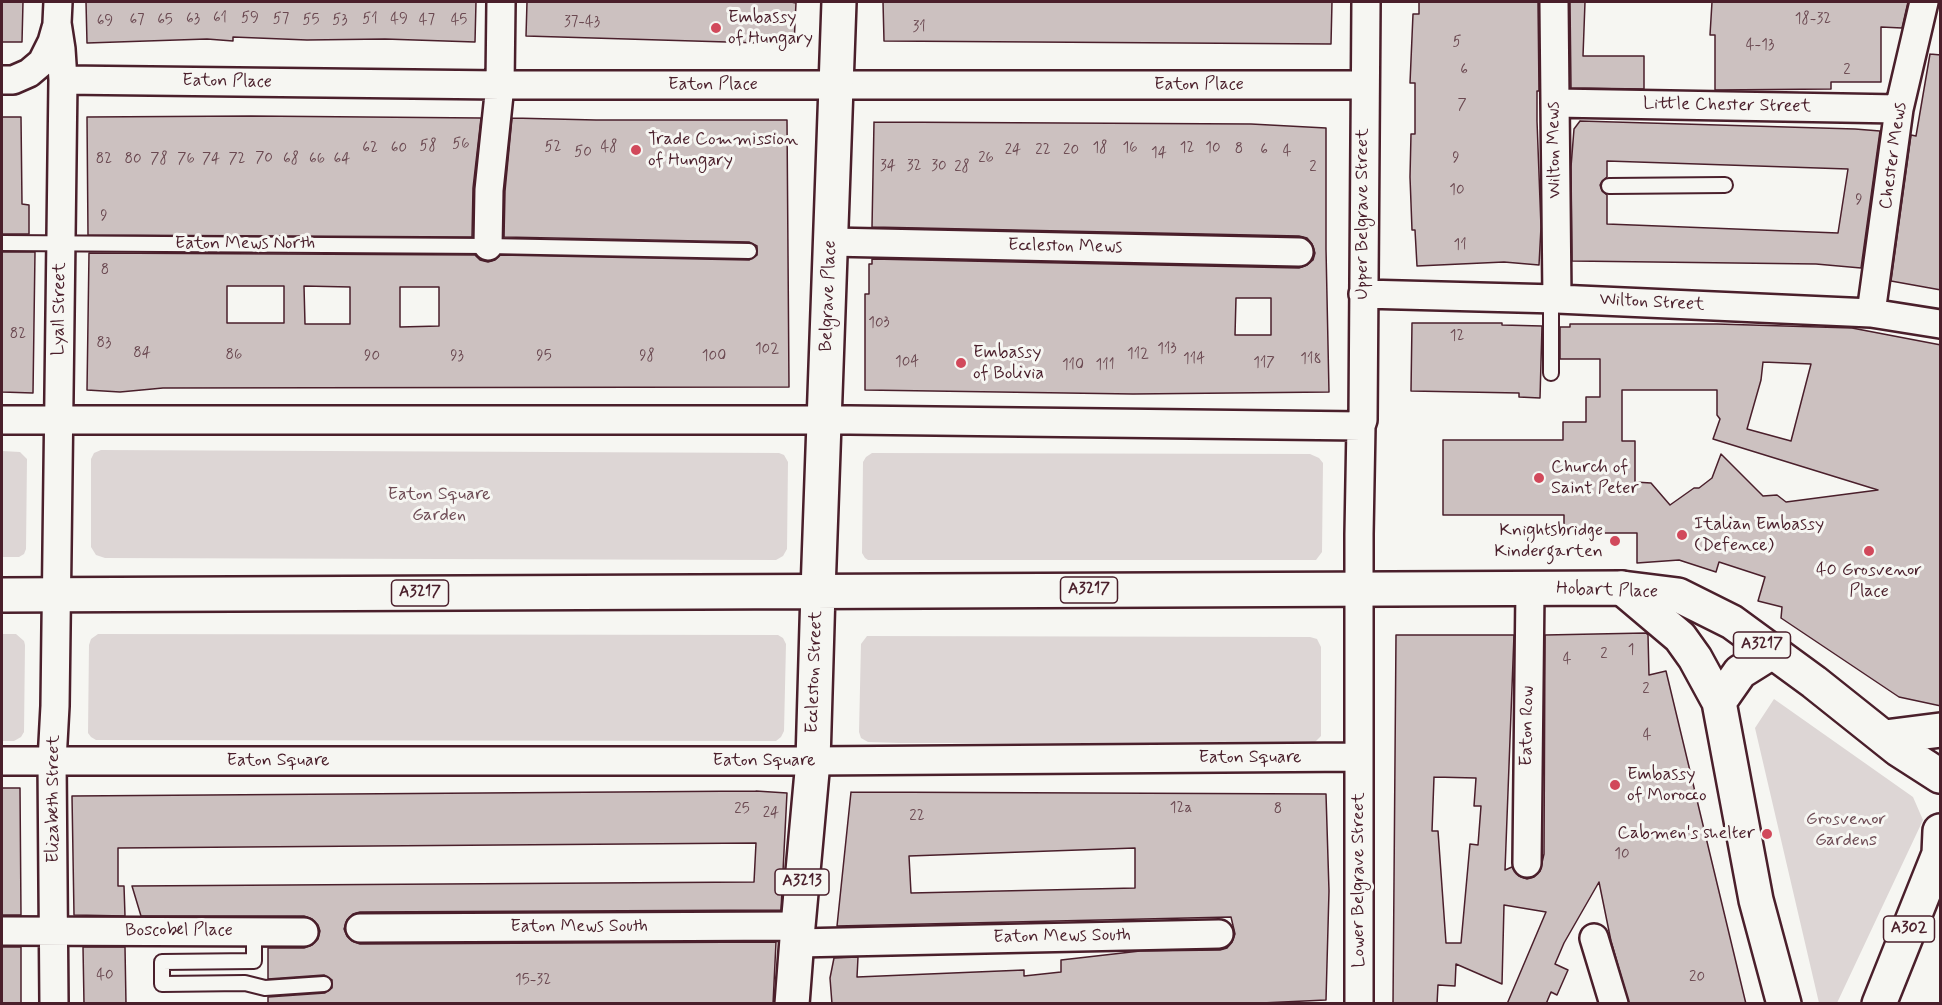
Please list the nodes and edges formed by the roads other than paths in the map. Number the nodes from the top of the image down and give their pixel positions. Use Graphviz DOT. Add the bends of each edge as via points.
graph roads {
  1 [pos="501,2"];
  2 [pos="840,2"];
  3 [pos="1366,2"];
  4 [pos="1554,2"];
  5 [pos="1924,2"];
  6 [pos="58,12"];
  7 [pos="7,80"];
  8 [pos="63,80"];
  9 [pos="836,85"];
  10 [pos="1364,85"];
  11 [pos="501,86"];
  12 [pos="1555,103"];
  13 [pos="1899,109"];
  14 [pos="62,120"];
  15 [pos="1725,185"];
  16 [pos="1609,186"];
  17 [pos="831,242"];
  18 [pos="2,243"];
  19 [pos="60,243"];
  20 [pos="488,246"];
  21 [pos="749,251"];
  22 [pos="1299,252"];
  23 [pos="1363,294"];
  24 [pos="1554,299"];
  25 [pos="1871,313"];
  26 [pos="1941,324"];
  27 [pos="1551,373"];
  28 [pos="2,420"];
  29 [pos="58,420"];
  30 [pos="825,420"];
  31 [pos="1361,426"];
  32 [pos="1622,588"];
  33 [pos="1361,589"];
  34 [pos="1530,589"];
  35 [pos="818,591"];
  36 [pos="55,594"];
  37 [pos="2,595"];
  38 [pos="1772,652"];
  39 [pos="1719,702"];
  40 [pos="1941,730"];
  41 [pos="1885,737"];
  42 [pos="1359,757"];
  43 [pos="2,761"];
  44 [pos="52,761"];
  45 [pos="813,761"];
  46 [pos="1941,776"];
  47 [pos="1940,846"];
  48 [pos="1527,863"];
  49 [pos="360,928"];
  50 [pos="54,930"];
  51 [pos="2,931"];
  52 [pos="254,931"];
  53 [pos="304,932"];
  54 [pos="1219,934"];
  55 [pos="797,935"];
  56 [pos="1594,938"];
  57 [pos="324,984"];
  58 [pos="54,1004"];
  59 [pos="792,1004"];
  60 [pos="1359,1004"];
  61 [pos="1614,1004"];
  62 [pos="1784,1004"];
  63 [pos="1880,1004"];
  1 -- 11 [label="street"];
  2 -- 9 [label="main road, Belgrave Place"];
  3 -- 10 [label="street, Upper Belgrave Street"];
  4 -- 12 [label="street, Wilton Mews"];
  5 -- 13 [label="street, Chester Mews"];
  6 -- 7 [label="street, Lyall Street" via="52,42 42,62 29,74"];
  6 -- 8 [label="street, Lyall Street"];
  7 -- 14 [label="street" via="48,97"];
  8 -- 11 [label="street, Eaton Place"];
  8 -- 14 [label="street, Lyall Street"];
  9 -- 10 [label="street, Eaton Place"];
  9 -- 11 [label="street, Eaton Place"];
  9 -- 17 [label="main road, Belgrave Place"];
  10 -- 23 [label="street, Upper Belgrave Street"];
  11 -- 20 [label="street" via="489,190"];
  12 -- 13 [label="street, Little Chester Street"];
  12 -- 24 [label="street, Wilton Mews"];
  13 -- 25 [label="street, Chester Mews"];
  14 -- 19 [label="street, Lyall Street"];
  15 -- 16 [label="lane"];
  17 -- 22 [label="street, Eccleston Mews"];
  17 -- 30 [label="main road, Belgrave Place"];
  18 -- 19 [label="lane, Eaton Mews North"];
  19 -- 20 [label="lane, Eaton Mews North"];
  19 -- 29 [label="street, Lyall Street"];
  20 -- 21 [label="lane, Eaton Mews North"];
  23 -- 24 [label="street, Wilton Street"];
  23 -- 31 [label="street, Upper Belgrave Street"];
  24 -- 25 [label="street, Wilton Street"];
  24 -- 27 [label="lane"];
  25 -- 26 [label="street, Wilton Street"];
  28 -- 29 [label="street"];
  29 -- 30 [label="street"];
  29 -- 36 [label="street, Lyall Street"];
  30 -- 31 [label="street"];
  30 -- 35 [label="main road, Belgrave Place"];
  31 -- 33 [label="street"];
  32 -- 34 [label="main road, Hobart Place / A3217"];
  32 -- 38 [label="main road, Hobart Place / A3217" via="1678,595 1732,622"];
  32 -- 39 [label="main road" via="1680,637"];
  33 -- 34 [label="main road, Hobart Place / A3217"];
  33 -- 35 [label="main road, A3217"];
  33 -- 42 [label="street"];
  34 -- 48 [label="street, Eaton Row"];
  35 -- 36 [label="main road, A3217"];
  35 -- 45 [label="main road, Eccleston Street / A3213"];
  36 -- 37 [label="main road, A3217"];
  36 -- 44 [label="street, Elizabeth Street"];
  38 -- 39 [label="main road" via="1740,672"];
  38 -- 41 [label="main road, Hobart Place / A3217"];
  39 -- 62 [label="main road" via="1756,900"];
  40 -- 41 [label="main road"];
  41 -- 46 [label="main road, Hobart Place / A3217"];
  42 -- 45 [label="street, Eaton Square"];
  42 -- 60 [label="street, Lower Belgrave Street"];
  43 -- 44 [label="street, Eaton Square"];
  44 -- 45 [label="street, Eaton Square"];
  44 -- 50 [label="street, Elizabeth Street"];
  45 -- 55 [label="main road, Eccleston Street / A3213"];
  47 -- 63 [label="main road, A302"];
  49 -- 55 [label="street, Eaton Mews South"];
  50 -- 51 [label="street, Boscobel Place"];
  50 -- 52 [label="street, Boscobel Place"];
  50 -- 58 [label="street, Elizabeth Street"];
  52 -- 53 [label="street, Boscobel Place"];
  52 -- 57 [label="lane" via="254,961 162,962 162,984 245,982 265,988"];
  54 -- 55 [label="street, Eaton Mews South"];
  55 -- 59 [label="main road, Eccleston Street / A3213"];
  56 -- 61 [label="street"];
}
